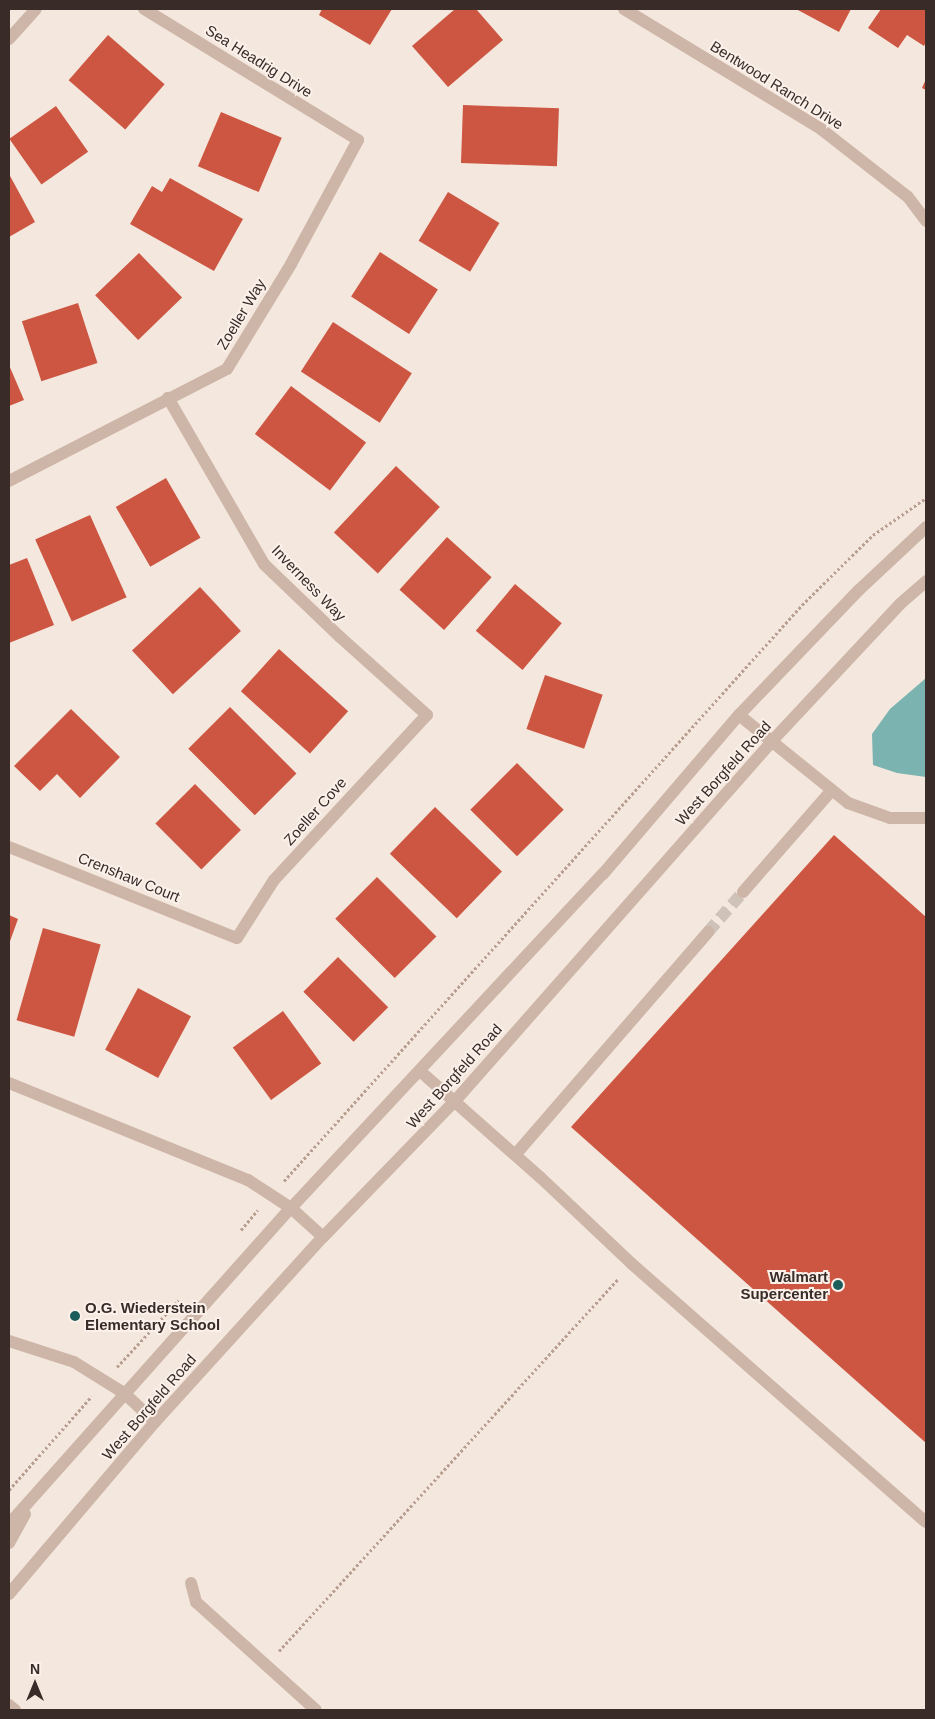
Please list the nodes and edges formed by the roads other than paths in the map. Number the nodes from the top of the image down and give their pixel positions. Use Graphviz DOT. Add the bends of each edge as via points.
graph roads {
  1 [pos="36,9"];
  2 [pos="144,9"];
  3 [pos="624,9"];
  4 [pos="9,39"];
  5 [pos="358,140"];
  6 [pos="926,221"];
  7 [pos="168,398"];
  8 [pos="9,481"];
  9 [pos="926,527"];
  10 [pos="926,581"];
  11 [pos="427,714"];
  12 [pos="739,714"];
  13 [pos="772,741"];
  14 [pos="832,790"];
  15 [pos="926,818"];
  16 [pos="9,846"];
  17 [pos="743,892"];
  18 [pos="708,932"];
  19 [pos="238,938"];
  20 [pos="420,1071"];
  21 [pos="9,1083"];
  22 [pos="455,1101"];
  23 [pos="515,1155"];
  24 [pos="291,1208"];
  25 [pos="323,1236"];
  26 [pos="9,1341"];
  27 [pos="124,1393"];
  28 [pos="155,1422"];
  29 [pos="38,1492"];
  30 [pos="926,1522"];
  31 [pos="9,1524"];
  32 [pos="9,1543"];
  33 [pos="192,1582"];
  34 [pos="9,1594"];
  35 [pos="9,1705"];
  36 [pos="15,1710"];
  37 [pos="316,1710"];
  1 -- 4 [label="street"];
  2 -- 5 [label="street, Sea Headrig Drive"];
  3 -- 6 [label="street, Bentwood Ranch Drive" via="821,130 908,197"];
  5 -- 7 [label="street, Zoeller Way" via="291,264 227,369"];
  7 -- 8 [label="street, Zoeller Way"];
  7 -- 11 [label="street, Inverness Way" via="264,564"];
  9 -- 12 [label="street, West Borgfeld Road" via="859,590"];
  10 -- 13 [label="street, West Borgfeld Road" via="900,604"];
  11 -- 19 [label="street, Zoeller Cove" via="274,880"];
  12 -- 13 [label="street"];
  12 -- 20 [label="street, West Borgfeld Road" via="603,874"];
  13 -- 14 [label="street"];
  13 -- 22 [label="street, West Borgfeld Road"];
  14 -- 15 [label="street" via="848,803 890,818"];
  14 -- 17 [label="street"];
  16 -- 19 [label="street, Crenshaw Court"];
  18 -- 23 [label="street"];
  20 -- 22 [label="street"];
  20 -- 24 [label="street, West Borgfeld Road"];
  21 -- 24 [label="street" via="248,1180"];
  22 -- 23 [label="street"];
  22 -- 25 [label="street, West Borgfeld Road"];
  23 -- 30 [label="street" via="632,1264"];
  24 -- 25 [label="street"];
  24 -- 27 [label="street, West Borgfeld Road"];
  25 -- 28 [label="street, West Borgfeld Road"];
  26 -- 27 [label="street" via="74,1362"];
  27 -- 28 [label="street"];
  27 -- 29 [label="street, West Borgfeld Road"];
  28 -- 34 [label="street, West Borgfeld Road"];
  29 -- 31 [label="street, West Borgfeld Road"];
  29 -- 32 [label="street"];
  33 -- 37 [label="street" via="196,1602"];
  35 -- 36 [label="street"];
}
